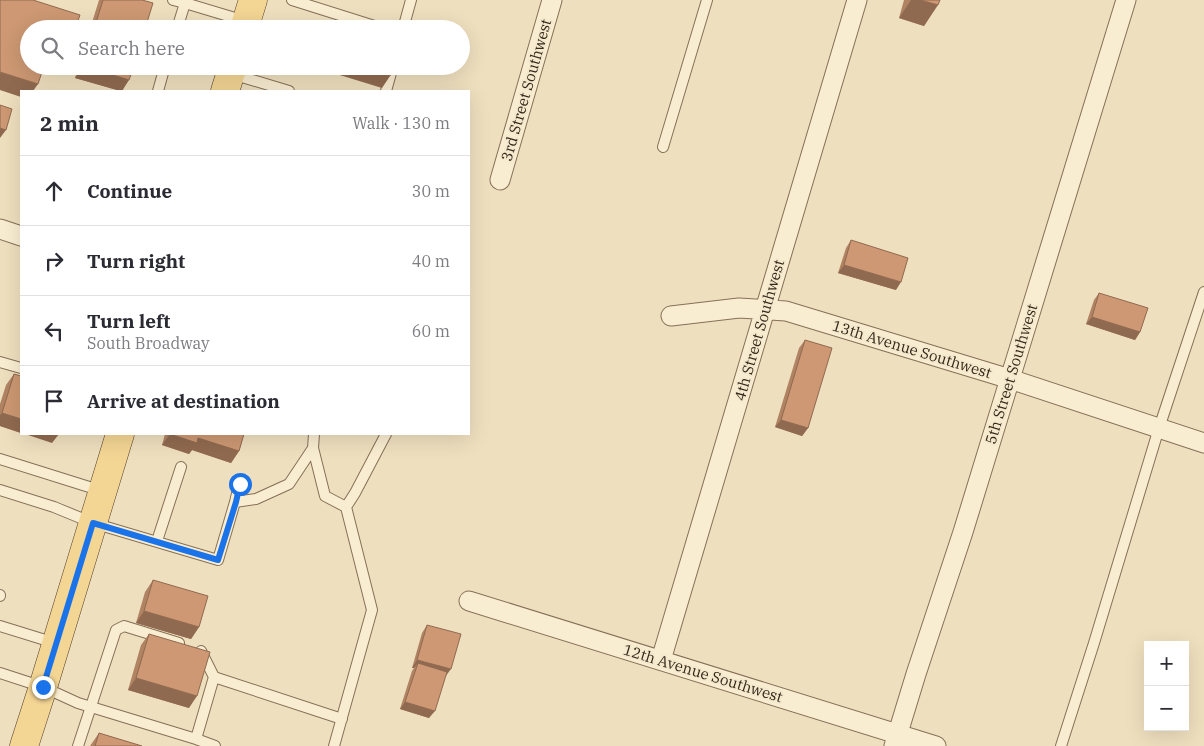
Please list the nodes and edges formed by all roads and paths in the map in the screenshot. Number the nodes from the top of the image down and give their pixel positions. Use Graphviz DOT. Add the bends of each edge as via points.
graph roads {
  1 [pos="173,0"];
  2 [pos="292,0"];
  3 [pos="411,0"];
  4 [pos="552,0"];
  5 [pos="707,0"];
  6 [pos="857,0"];
  7 [pos="1126,0"];
  8 [pos="185,3"];
  9 [pos="248,17"];
  10 [pos="180,20"];
  11 [pos="355,20"];
  12 [pos="405,20"];
  13 [pos="162,75"];
  14 [pos="390,75"];
  15 [pos="229,77"];
  16 [pos="267,88"];
  17 [pos="158,90"];
  18 [pos="282,90"];
  19 [pos="386,90"];
  20 [pos="663,147"];
  21 [pos="500,180"];
  22 [pos="0,230"];
  23 [pos="20,236"];
  24 [pos="1204,292"];
  25 [pos="765,309"];
  26 [pos="671,316"];
  27 [pos="0,362"];
  28 [pos="20,368"];
  29 [pos="1010,380"];
  30 [pos="1159,428"];
  31 [pos="120,435"];
  32 [pos="314,435"];
  33 [pos="385,435"];
  34 [pos="1204,443"];
  35 [pos="313,448"];
  36 [pos="0,459"];
  37 [pos="180,466"];
  38 [pos="240,484"];
  39 [pos="0,490"];
  40 [pos="103,491"];
  41 [pos="236,502"];
  42 [pos="346,507"];
  43 [pos="93,523"];
  44 [pos="156,541"];
  45 [pos="469,601"];
  46 [pos="0,626"];
  47 [pos="56,643"];
  48 [pos="660,660"];
  49 [pos="0,673"];
  50 [pos="214,676"];
  51 [pos="43,687"];
  52 [pos="90,707"];
  53 [pos="342,719"];
  54 [pos="196,739"];
  55 [pos="895,740"];
  56 [pos="24,746"];
  57 [pos="78,746"];
  58 [pos="215,746"];
  59 [pos="334,746"];
  60 [pos="936,746"];
  61 [pos="1061,746"];
  1 -- 8 [label="lane"];
  2 -- 11 [label="lane"];
  3 -- 12 [label="lane"];
  4 -- 21 [label="street, 3rd Street Southwest"];
  5 -- 20 [label="lane"];
  6 -- 25 [label="street, 4th Street Southwest"];
  7 -- 29 [label="street, 5th Street Southwest"];
  8 -- 9 [label="lane"];
  8 -- 10 [label="lane"];
  13 -- 17 [label="lane"];
  14 -- 19 [label="lane"];
  15 -- 16 [label="lane"];
  16 -- 18 [label="lane"];
  22 -- 23 [label="street"];
  24 -- 30 [label="lane"];
  25 -- 26 [label="street, 13th Avenue Southwest" via="739,308"];
  25 -- 29 [label="street, 13th Avenue Southwest" via="786,311"];
  25 -- 48 [label="street, 4th Street Southwest"];
  27 -- 28 [label="lane"];
  29 -- 30 [label="street, 13th Avenue Southwest"];
  29 -- 55 [label="street, 5th Street Southwest"];
  30 -- 34 [label="street, 13th Avenue Southwest"];
  30 -- 61 [label="lane"];
  31 -- 40 [label="main road"];
  32 -- 35 [label="lane"];
  33 -- 42 [label="lane"];
  35 -- 41 [label="lane" via="289,484 256,499"];
  35 -- 42 [label="lane" via="325,496"];
  36 -- 40 [label="lane"];
  37 -- 44 [label="lane"];
  38 -- 41 [label="lane"];
  39 -- 43 [label="lane"];
  40 -- 43 [label="main road"];
  41 -- 44 [label="lane" via="218,560"];
  42 -- 53 [label="lane" via="372,610"];
  43 -- 44 [label="lane"];
  43 -- 47 [label="main road"];
  45 -- 48 [label="street, 12th Avenue Southwest"];
  46 -- 47 [label="lane"];
  47 -- 51 [label="main road"];
  48 -- 55 [label="street, 12th Avenue Southwest"];
  49 -- 51 [label="lane"];
  50 -- 52 [label="lane" via="200,649 124,626 116,630"];
  50 -- 53 [label="lane"];
  50 -- 54 [label="lane"];
  51 -- 52 [label="lane"];
  51 -- 56 [label="main road"];
  52 -- 54 [label="lane"];
  52 -- 57 [label="lane"];
  53 -- 59 [label="lane"];
  54 -- 58 [label="lane"];
  55 -- 60 [label="street, 12th Avenue Southwest"];
}
